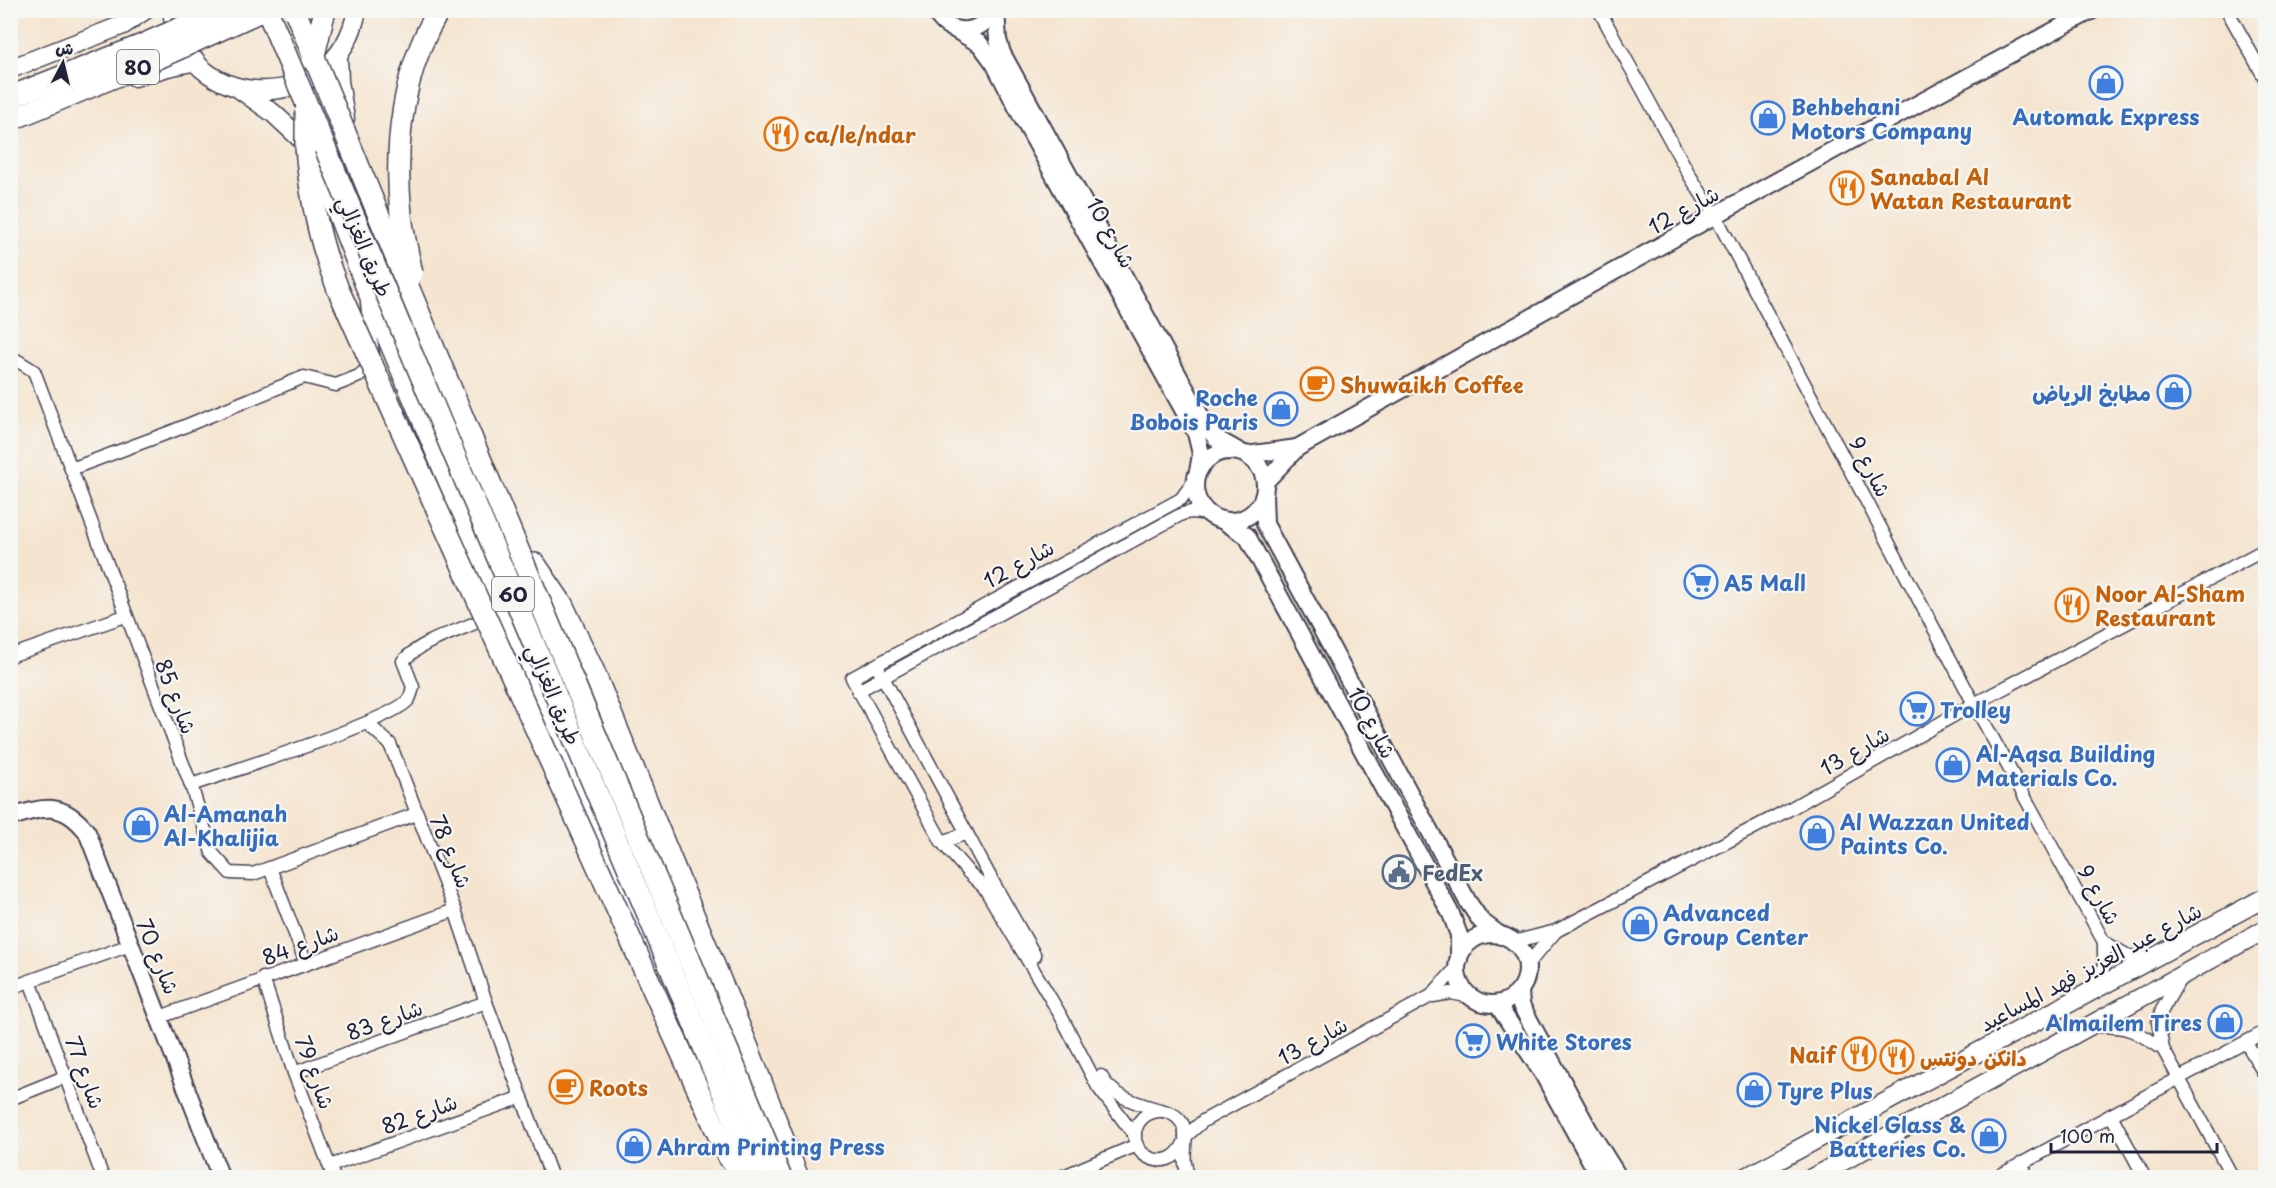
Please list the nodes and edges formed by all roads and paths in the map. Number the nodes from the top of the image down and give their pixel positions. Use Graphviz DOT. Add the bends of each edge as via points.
graph roads {
  1 [pos="145,10"];
  2 [pos="172,10"];
  3 [pos="221,10"];
  4 [pos="265,10"];
  5 [pos="295,10"];
  6 [pos="304,10"];
  7 [pos="325,10"];
  8 [pos="357,10"];
  9 [pos="439,10"];
  10 [pos="935,10"];
  11 [pos="995,10"];
  12 [pos="1599,10"];
  13 [pos="2093,10"];
  14 [pos="2227,10"];
  15 [pos="956,30"];
  16 [pos="309,47"];
  17 [pos="338,56"];
  18 [pos="196,62"];
  19 [pos="10,69"];
  20 [pos="2265,80"];
  21 [pos="238,88"];
  22 [pos="10,97"];
  23 [pos="10,120"];
  24 [pos="10,128"];
  25 [pos="1716,216"];
  26 [pos="365,287"];
  27 [pos="1126,289"];
  28 [pos="422,321"];
  29 [pos="10,356"];
  30 [pos="1297,448"];
  31 [pos="1243,454"];
  32 [pos="71,470"];
  33 [pos="1198,474"];
  34 [pos="1265,488"];
  35 [pos="1216,517"];
  36 [pos="2265,549"];
  37 [pos="535,564"];
  38 [pos="497,598"];
  39 [pos="125,616"];
  40 [pos="10,656"];
  41 [pos="880,671"];
  42 [pos="858,691"];
  43 [pos="1974,704"];
  44 [pos="367,723"];
  45 [pos="191,785"];
  46 [pos="416,814"];
  47 [pos="10,818"];
  48 [pos="967,833"];
  49 [pos="942,842"];
  50 [pos="270,868"];
  51 [pos="2265,897"];
  52 [pos="455,910"];
  53 [pos="2265,929"];
  54 [pos="1556,931"];
  55 [pos="1507,939"];
  56 [pos="2104,942"];
  57 [pos="130,945"];
  58 [pos="2153,958"];
  59 [pos="306,963"];
  60 [pos="1458,964"];
  61 [pos="1527,965"];
  62 [pos="2183,974"];
  63 [pos="263,978"];
  64 [pos="30,981"];
  65 [pos="10,988"];
  66 [pos="1520,991"];
  67 [pos="2094,991"];
  68 [pos="1431,996"];
  69 [pos="1471,997"];
  70 [pos="486,1002"];
  71 [pos="1497,1004"];
  72 [pos="160,1017"];
  73 [pos="2089,1026"];
  74 [pos="2265,1031"];
  75 [pos="2246,1042"];
  76 [pos="2163,1049"];
  77 [pos="294,1073"];
  78 [pos="67,1076"];
  79 [pos="2265,1077"];
  80 [pos="2179,1078"];
  81 [pos="522,1097"];
  82 [pos="10,1099"];
  83 [pos="1167,1112"];
  84 [pos="2111,1114"];
  85 [pos="1211,1117"];
  86 [pos="1184,1140"];
  87 [pos="1136,1141"];
  88 [pos="1166,1160"];
  89 [pos="2021,1163"];
  90 [pos="332,1172"];
  91 [pos="1188,1174"];
  92 [pos="103,1178"];
  93 [pos="221,1178"];
  94 [pos="552,1178"];
  95 [pos="744,1178"];
  96 [pos="759,1178"];
  97 [pos="781,1178"];
  98 [pos="789,1178"];
  99 [pos="798,1178"];
  100 [pos="1059,1178"];
  101 [pos="1600,1178"];
  102 [pos="1619,1178"];
  103 [pos="1745,1178"];
  104 [pos="1812,1178"];
  105 [pos="1995,1178"];
  106 [pos="2028,1178"];
  107 [pos="2145,1178"];
  108 [pos="2233,1178"];
  1 -- 19 [label="main road" via="123,25"];
  2 -- 18 [label="main road" via="181,40"];
  3 -- 22 [label="highway, 80, bridge"];
  4 -- 23 [label="highway, 80, bridge"];
  4 -- 96 [label="highway, طريق الغزالي / 60, bridge"];
  5 -- 16 [label="highway, طريق الغزالي / 60, bridge"];
  6 -- 16 [label="highway, bridge"];
  7 -- 95 [label="highway, bridge" via="306,105 306,147 315,217 329,269 728,1156"];
  8 -- 17 [label="main road" via="351,34"];
  9 -- 28 [label="highway, bridge" via="419,52 401,119 401,216"];
  10 -- 15 [label="street, شارع 10" via="945,25"];
  11 -- 15 [label="street" via="981,27"];
  11 -- 27 [label="street, شارع 10" via="1002,53"];
  12 -- 25 [label="street, شارع 9"];
  13 -- 25 [label="street, شارع 12" via="1888,118"];
  14 -- 20 [label="street"];
  15 -- 27 [label="street, شارع 10" via="980,44 994,63 1023,119"];
  16 -- 28 [label="highway, طريق الغزالي / 60, bridge"];
  17 -- 21 [label="main road" via="318,75 293,87 266,92"];
  17 -- 37 [label="main road, طريق الغزالي" via="345,118"];
  18 -- 21 [label="main road"];
  18 -- 24 [label="main road" via="141,75"];
  21 -- 26 [label="main road, طريق الغزالي" via="273,113 316,159"];
  25 -- 30 [label="street, شارع 12"];
  25 -- 43 [label="street, شارع 9"];
  26 -- 32 [label="street" via="373,355 370,366 359,376 343,384 304,377"];
  26 -- 38 [label="main road, طريق الغزالي"];
  27 -- 31 [label="street, شارع 10" via="1206,426 1217,439"];
  27 -- 33 [label="street, شارع 10" via="1196,433 1201,454"];
  28 -- 97 [label="highway, طريق الغزالي / 60, bridge"];
  29 -- 32 [label="street, شارع 85" via="34,371"];
  30 -- 31 [label="street, شارع 12"];
  30 -- 34 [label="street, شارع 12"];
  31 -- 33 [label="street" via="1230,451 1211,457"];
  31 -- 34 [label="street" via="1262,471"];
  32 -- 39 [label="street, شارع 85"];
  33 -- 35 [label="street" via="1197,497 1202,507"];
  33 -- 41 [label="street, شارع 12" via="1181,498 1170,505"];
  34 -- 35 [label="street" via="1253,513 1233,521"];
  34 -- 55 [label="street, شارع 10" via="1265,524 1322,633 1468,902 1482,921"];
  35 -- 41 [label="street, شارع 12" via="1182,514"];
  35 -- 60 [label="street, شارع 10" via="1247,536 1451,914 1459,935"];
  36 -- 43 [label="street, شارع 13"];
  37 -- 98 [label="main road, طريق الغزالي"];
  37 -- 99 [label="highway" via="562,604 593,670"];
  38 -- 44 [label="street" via="489,615 409,655 403,661 413,687 408,700"];
  38 -- 95 [label="main road, طريق الغزالي"];
  39 -- 40 [label="street"];
  39 -- 45 [label="street, شارع 85"];
  41 -- 42 [label="street, شارع 12"];
  41 -- 42 [label="street, شارع 12" via="852,678"];
  41 -- 48 [label="street"];
  42 -- 49 [label="street"];
  43 -- 54 [label="street, شارع 13" via="1788,810"];
  43 -- 56 [label="street, شارع 9"];
  44 -- 45 [label="street"];
  44 -- 46 [label="street, شارع 78" via="390,744"];
  45 -- 50 [label="street, شارع 85" via="212,853 230,873 254,874"];
  46 -- 50 [label="street, شارع 85"];
  46 -- 52 [label="street, شارع 78"];
  47 -- 57 [label="street, شارع 70" via="41,808 55,809 79,822 87,832"];
  48 -- 49 [label="street"];
  48 -- 83 [label="street" via="1104,1083 1130,1100"];
  49 -- 87 [label="street" via="984,886 1098,1087"];
  50 -- 59 [label="street"];
  51 -- 58 [label="main road, شارع عبد العزيز فهد المساعيد"];
  52 -- 59 [label="street, شارع 84"];
  52 -- 70 [label="street, شارع 78"];
  53 -- 62 [label="main road"];
  54 -- 55 [label="street, شارع 13"];
  54 -- 61 [label="street, شارع 13"];
  55 -- 60 [label="street" via="1488,935 1475,939 1465,948"];
  55 -- 61 [label="street" via="1522,952"];
  56 -- 58 [label="street, شارع 9" via="2128,956"];
  56 -- 67 [label="street, شارع 9" via="2104,966"];
  57 -- 64 [label="street"];
  57 -- 72 [label="street, شارع 70"];
  58 -- 67 [label="main road, شارع عبد العزيز فهد المساعيد"];
  59 -- 63 [label="street, شارع 84"];
  60 -- 68 [label="street, شارع 13"];
  60 -- 69 [label="street" via="1462,987"];
  61 -- 66 [label="street"];
  62 -- 73 [label="main road"];
  62 -- 76 [label="street" via="2158,1022"];
  63 -- 72 [label="street, شارع 84"];
  63 -- 77 [label="street, شارع 79"];
  64 -- 65 [label="street"];
  64 -- 78 [label="street, شارع 77"];
  66 -- 71 [label="street"];
  66 -- 102 [label="street" via="1521,1005"];
  67 -- 103 [label="main road, شارع عبد العزيز فهد المساعيد"];
  68 -- 69 [label="street, شارع 13" via="1451,993"];
  68 -- 85 [label="street, شارع 13"];
  69 -- 71 [label="street"];
  70 -- 77 [label="street, شارع 83"];
  70 -- 81 [label="street, شارع 78"];
  71 -- 101 [label="street" via="1543,1074"];
  72 -- 93 [label="street, شارع 70"];
  73 -- 76 [label="street" via="2131,1028"];
  73 -- 104 [label="main road"];
  74 -- 75 [label="street"];
  75 -- 79 [label="street"];
  75 -- 80 [label="street"];
  76 -- 80 [label="street"];
  77 -- 90 [label="street, شارع 79"];
  78 -- 82 [label="street"];
  78 -- 92 [label="street, شارع 77"];
  80 -- 84 [label="street"];
  80 -- 108 [label="street"];
  81 -- 90 [label="street, شارع 82"];
  81 -- 94 [label="street, شارع 78"];
  83 -- 85 [label="street" via="1191,1118"];
  83 -- 86 [label="street" via="1182,1123"];
  83 -- 87 [label="street" via="1155,1111 1140,1120"];
  84 -- 89 [label="street"];
  84 -- 107 [label="street"];
  85 -- 86 [label="street, شارع 13"];
  86 -- 88 [label="street" via="1177,1154"];
  86 -- 91 [label="street"];
  87 -- 88 [label="street" via="1145,1156"];
  87 -- 100 [label="street"];
  88 -- 91 [label="street"];
  89 -- 105 [label="street"];
  89 -- 106 [label="street"];
}
